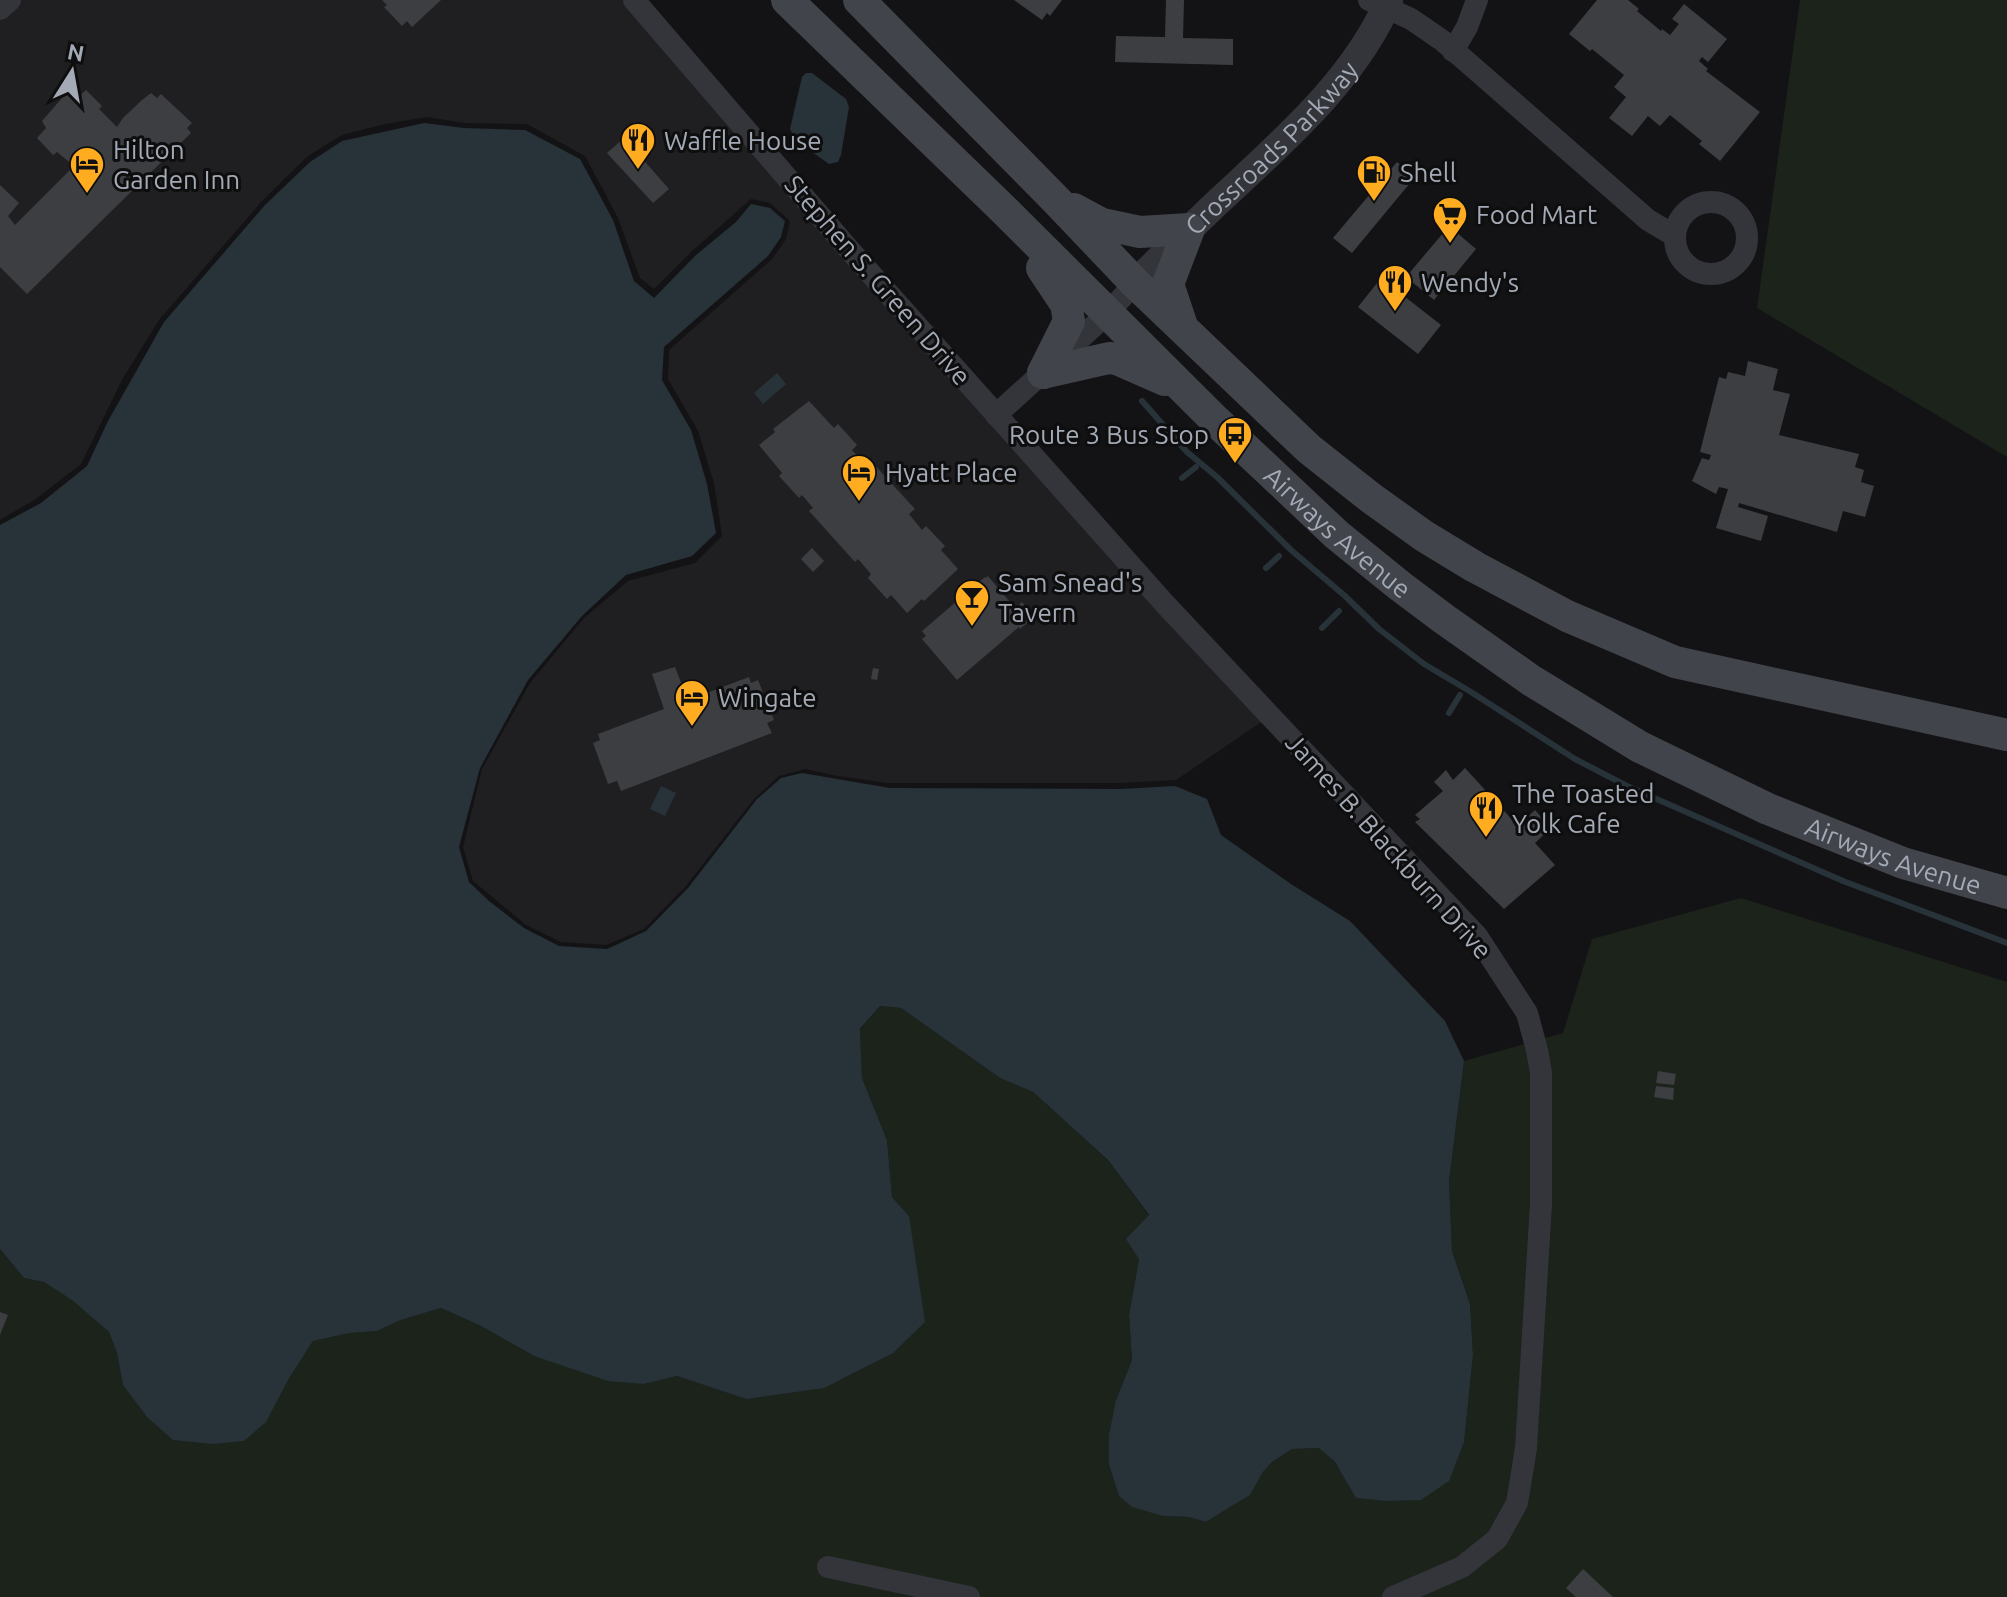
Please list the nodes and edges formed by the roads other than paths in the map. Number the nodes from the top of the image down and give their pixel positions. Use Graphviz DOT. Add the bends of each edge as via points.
graph roads {
  1 [pos="10,0"];
  2 [pos="634,0"];
  3 [pos="787,0"];
  4 [pos="859,0"];
  5 [pos="1477,0"];
  6 [pos="1381,3"];
  7 [pos="0,9"];
  8 [pos="1453,51"];
  9 [pos="1056,200"];
  10 [pos="1002,208"];
  11 [pos="1189,229"];
  12 [pos="1675,236"];
  13 [pos="1135,283"];
  14 [pos="1107,314"];
  15 [pos="1183,329"];
  16 [pos="1043,373"];
  17 [pos="1183,388"];
  18 [pos="996,415"];
  19 [pos="2007,735"];
  20 [pos="2007,893"];
  21 [pos="828,1567"];
  22 [pos="969,1597"];
  23 [pos="1393,1597"];
  1 -- 7 [label="street"];
  2 -- 18 [label="street, Stephen S. Green Drive"];
  3 -- 10 [label="main road, Airways Avenue"];
  4 -- 9 [label="main road, Airways Avenue"];
  5 -- 8 [label="street"];
  6 -- 8 [label="street"];
  6 -- 11 [label="street, Crossroads Parkway" via="1358,57 1338,83"];
  8 -- 12 [label="street" via="1648,220"];
  9 -- 11 [label="main road" via="1102,224 1140,232"];
  9 -- 13 [label="main road, Airways Avenue"];
  10 -- 14 [label="main road, Airways Avenue"];
  10 -- 16 [label="main road" via="1066,304 1069,321"];
  11 -- 13 [label="street, Crossroads Parkway"];
  11 -- 15 [label="main road" via="1168,284"];
  13 -- 14 [label="street"];
  13 -- 15 [label="main road, Airways Avenue"];
  14 -- 16 [label="street"];
  14 -- 17 [label="main road, Airways Avenue"];
  15 -- 19 [label="main road, Airways Avenue" via="1309,449 1371,498 1475,567 1567,616 1675,662"];
  16 -- 17 [label="main road" via="1109,358"];
  16 -- 18 [label="street"];
  17 -- 20 [label="main road, Airways Avenue" via="1337,535 1532,681 1640,747 1768,809 1903,863"];
  18 -- 23 [label="street, James B. Blackburn Drive" via="1165,604 1477,936 1527,1013 1541,1073 1541,1204 1526,1448 1517,1503 1497,1539 1462,1567"];
  21 -- 22 [label="street"];
}
